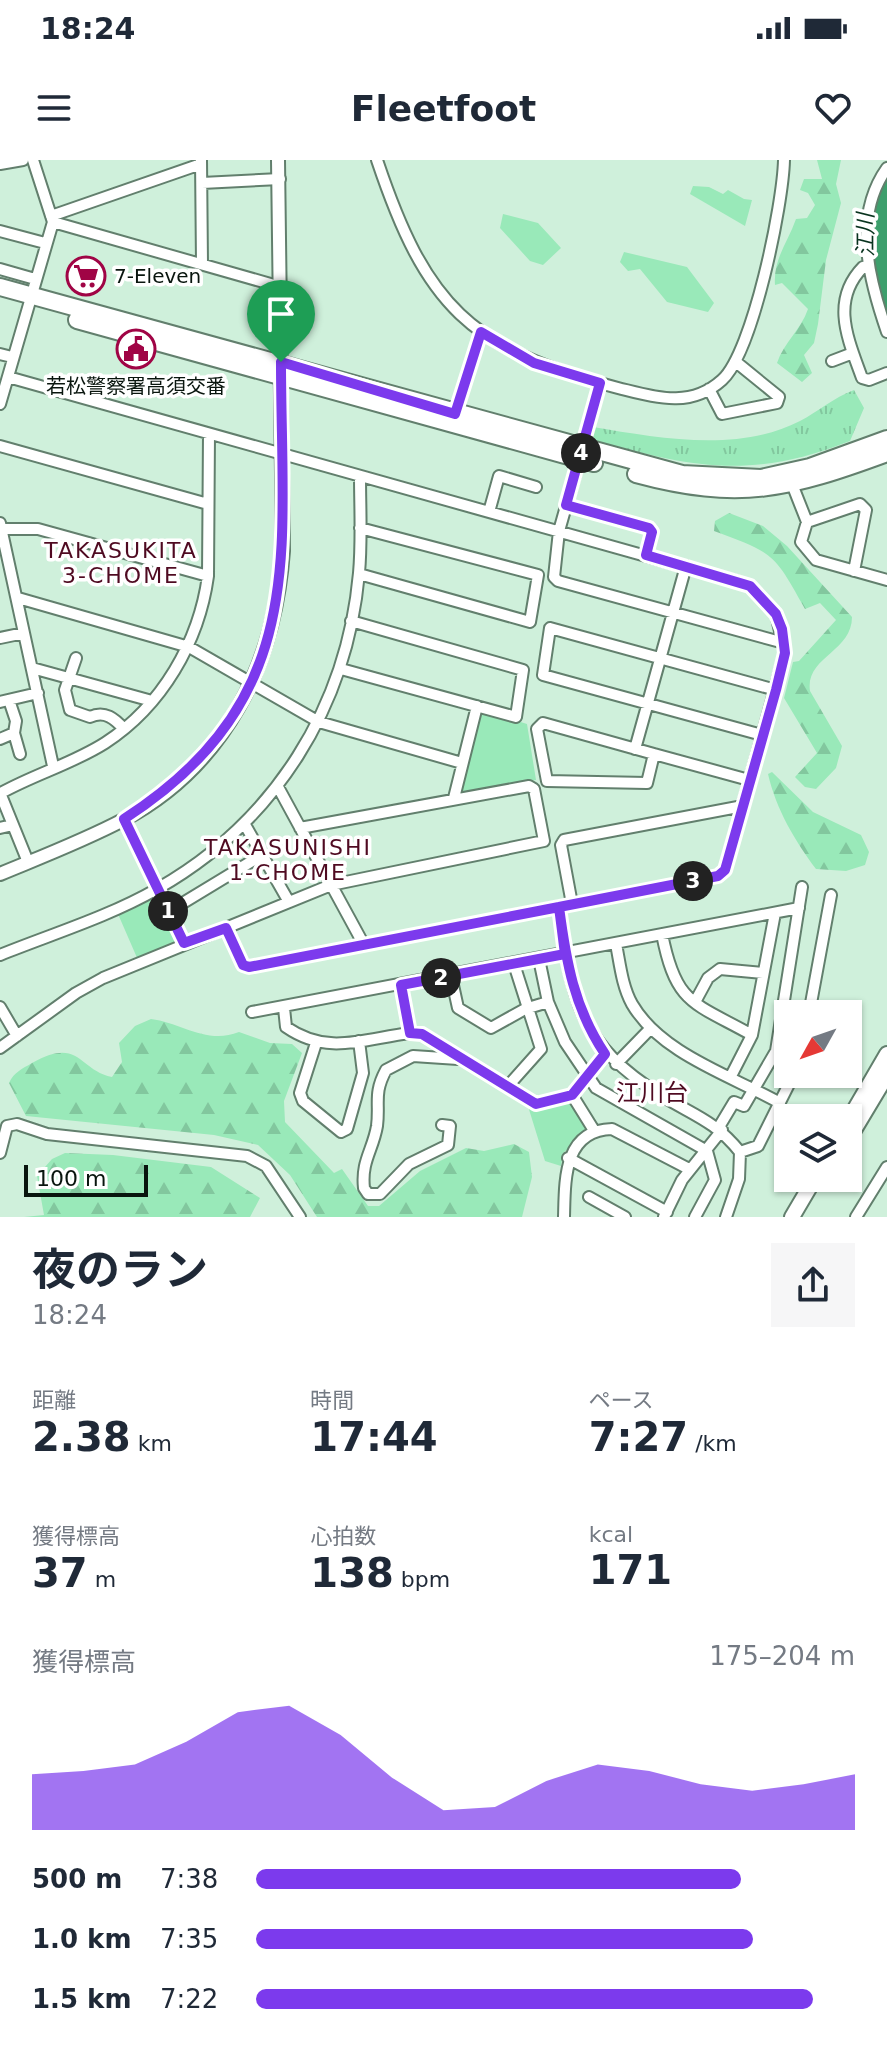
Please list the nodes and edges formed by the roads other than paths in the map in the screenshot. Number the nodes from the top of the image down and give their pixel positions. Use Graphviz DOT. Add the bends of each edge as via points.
graph roads {
  1 [pos="23,160"];
  2 [pos="33,160"];
  3 [pos="278,160"];
  4 [pos="377,160"];
  5 [pos="784,160"];
  6 [pos="201,162"];
  7 [pos="0,164"];
  8 [pos="887,168"];
  9 [pos="280,179"];
  10 [pos="202,183"];
  11 [pos="52,219"];
  12 [pos="0,231"];
  13 [pos="45,243"];
  14 [pos="202,264"];
  15 [pos="868,266"];
  16 [pos="0,269"];
  17 [pos="35,279"];
  18 [pos="0,287"];
  19 [pos="281,287"];
  20 [pos="0,298"];
  21 [pos="29,301"];
  22 [pos="481,332"];
  23 [pos="887,332"];
  24 [pos="853,353"];
  25 [pos="0,354"];
  26 [pos="12,357"];
  27 [pos="832,361"];
  28 [pos="736,362"];
  29 [pos="281,369"];
  30 [pos="887,373"];
  31 [pos="4,381"];
  32 [pos="600,383"];
  33 [pos="709,389"];
  34 [pos="0,404"];
  35 [pos="454,419"];
  36 [pos="209,434"];
  37 [pos="887,439"];
  38 [pos="0,446"];
  39 [pos="887,453"];
  40 [pos="283,454"];
  41 [pos="360,476"];
  42 [pos="792,484"];
  43 [pos="536,487"];
  44 [pos="208,504"];
  45 [pos="566,505"];
  46 [pos="489,512"];
  47 [pos="807,522"];
  48 [pos="1,526"];
  49 [pos="360,528"];
  50 [pos="559,531"];
  51 [pos="646,555"];
  52 [pos="686,566"];
  53 [pos="854,571"];
  54 [pos="5,574"];
  55 [pos="359,574"];
  56 [pos="208,576"];
  57 [pos="887,580"];
  58 [pos="18,598"];
  59 [pos="673,613"];
  60 [pos="351,621"];
  61 [pos="24,633"];
  62 [pos="0,638"];
  63 [pos="784,643"];
  64 [pos="189,647"];
  65 [pos="76,658"];
  66 [pos="660,659"];
  67 [pos="32,668"];
  68 [pos="341,669"];
  69 [pos="69,678"];
  70 [pos="251,685"];
  71 [pos="776,690"];
  72 [pos="38,693"];
  73 [pos="5,701"];
  74 [pos="152,701"];
  75 [pos="648,704"];
  76 [pos="477,706"];
  77 [pos="319,722"];
  78 [pos="124,729"];
  79 [pos="14,733"];
  80 [pos="762,735"];
  81 [pos="0,739"];
  82 [pos="635,749"];
  83 [pos="20,754"];
  84 [pos="654,754"];
  85 [pos="462,763"];
  86 [pos="53,766"];
  87 [pos="749,780"];
  88 [pos="278,787"];
  89 [pos="0,793"];
  90 [pos="454,798"];
  91 [pos="743,806"];
  92 [pos="124,819"];
  93 [pos="244,823"];
  94 [pos="13,825"];
  95 [pos="0,828"];
  96 [pos="300,828"];
  97 [pos="262,855"];
  98 [pos="28,862"];
  99 [pos="0,874"];
  100 [pos="331,885"];
  101 [pos="802,887"];
  102 [pos="157,890"];
  103 [pos="831,895"];
  104 [pos="289,902"];
  105 [pos="572,904"];
  106 [pos="559,907"];
  107 [pos="799,908"];
  108 [pos="168,912"];
  109 [pos="775,913"];
  110 [pos="226,928"];
  111 [pos="662,934"];
  112 [pos="184,943"];
  113 [pos="616,944"];
  114 [pos="364,945"];
  115 [pos="565,954"];
  116 [pos="0,955"];
  117 [pos="539,959"];
  118 [pos="514,964"];
  119 [pos="763,973"];
  120 [pos="451,976"];
  121 [pos="401,985"];
  122 [pos="812,1000"];
  123 [pos="548,1002"];
  124 [pos="695,1002"];
  125 [pos="0,1007"];
  126 [pos="284,1008"];
  127 [pos="525,1009"];
  128 [pos="252,1012"];
  129 [pos="651,1028"];
  130 [pos="410,1033"];
  131 [pos="752,1035"];
  132 [pos="17,1036"];
  133 [pos="359,1041"];
  134 [pos="316,1043"];
  135 [pos="0,1048"];
  136 [pos="605,1054"];
  137 [pos="887,1054"];
  138 [pos="460,1059"];
  139 [pos="616,1064"];
  140 [pos="887,1075"];
  141 [pos="588,1076"];
  142 [pos="731,1076"];
  143 [pos="508,1086"];
  144 [pos="787,1088"];
  145 [pos="755,1089"];
  146 [pos="572,1095"];
  147 [pos="780,1103"];
  148 [pos="858,1104"];
  149 [pos="862,1117"];
  150 [pos="4,1122"];
  151 [pos="442,1125"];
  152 [pos="720,1128"];
  153 [pos="595,1132"];
  154 [pos="707,1151"];
  155 [pos="740,1152"];
  156 [pos="0,1153"];
  157 [pos="568,1158"];
  158 [pos="887,1167"];
  159 [pos="689,1169"];
  160 [pos="807,1192"];
  161 [pos="817,1192"];
  162 [pos="589,1197"];
  163 [pos="665,1214"];
  164 [pos="300,1217"];
  165 [pos="564,1217"];
  166 [pos="625,1217"];
  167 [pos="695,1217"];
  168 [pos="726,1217"];
  169 [pos="792,1217"];
  170 [pos="803,1217"];
  171 [pos="856,1217"];
  1 -- 7 [label="street"];
  2 -- 11 [label="street"];
  3 -- 9 [label="street"];
  4 -- 22 [label="street" via="415,257 444,297"];
  5 -- 28 [label="street" via="770,248"];
  6 -- 10 [label="street"];
  6 -- 11 [label="street"];
  8 -- 15 [label="street" via="872,195 866,230"];
  9 -- 10 [label="street"];
  9 -- 19 [label="street"];
  10 -- 14 [label="street"];
  11 -- 13 [label="street"];
  11 -- 14 [label="street"];
  12 -- 13 [label="street"];
  13 -- 17 [label="street"];
  14 -- 19 [label="street"];
  15 -- 23 [label="street"];
  15 -- 24 [label="street" via="849,281 843,327"];
  16 -- 17 [label="street"];
  17 -- 21 [label="street"];
  18 -- 21 [label="main road"];
  19 -- 29 [label="street"];
  20 -- 21 [label="main road"];
  21 -- 26 [label="street"];
  21 -- 29 [label="main road"];
  22 -- 32 [label="street" via="534,363"];
  22 -- 35 [label="street"];
  24 -- 27 [label="street"];
  24 -- 30 [label="street" via="862,378"];
  25 -- 26 [label="street"];
  26 -- 31 [label="street"];
  28 -- 33 [label="street"];
  28 -- 33 [label="street" via="779,397 777,403 722,414"];
  29 -- 35 [label="main road"];
  29 -- 40 [label="street"];
  31 -- 34 [label="street"];
  31 -- 36 [label="street"];
  32 -- 33 [label="street" via="675,401"];
  32 -- 45 [label="street, bridge"];
  35 -- 37 [label="main road" via="652,467 729,478 761,478 810,467"];
  35 -- 42 [label="main road" via="662,481 712,489 763,490"];
  36 -- 40 [label="street"];
  36 -- 44 [label="street"];
  38 -- 44 [label="street"];
  39 -- 42 [label="main road"];
  40 -- 41 [label="street"];
  40 -- 70 [label="street" via="281,587 265,654"];
  41 -- 46 [label="street"];
  41 -- 49 [label="street"];
  42 -- 47 [label="street"];
  43 -- 46 [label="street" via="499,476"];
  44 -- 56 [label="street"];
  45 -- 50 [label="street"];
  45 -- 51 [label="street" via="649,528"];
  46 -- 50 [label="street"];
  47 -- 53 [label="street" via="801,542 816,560"];
  47 -- 53 [label="street" via="860,504 866,510"];
  48 -- 54 [label="street"];
  48 -- 56 [label="street" via="38,529"];
  49 -- 55 [label="street"];
  49 -- 55 [label="street" via="538,575 530,622"];
  50 -- 51 [label="street"];
  50 -- 59 [label="street" via="554,577 558,581"];
  51 -- 52 [label="street"];
  52 -- 59 [label="street"];
  52 -- 63 [label="street" via="750,586 776,614"];
  53 -- 57 [label="street"];
  54 -- 58 [label="street"];
  55 -- 60 [label="street"];
  56 -- 64 [label="street"];
  58 -- 61 [label="street"];
  58 -- 64 [label="street"];
  59 -- 63 [label="street"];
  59 -- 66 [label="street"];
  60 -- 68 [label="street"];
  60 -- 76 [label="street" via="523,670 516,717"];
  61 -- 62 [label="street"];
  61 -- 67 [label="street"];
  63 -- 71 [label="street"];
  64 -- 70 [label="street"];
  64 -- 74 [label="street"];
  65 -- 69 [label="street"];
  66 -- 71 [label="street"];
  66 -- 75 [label="street"];
  66 -- 75 [label="street" via="550,628 543,675"];
  67 -- 69 [label="street"];
  67 -- 72 [label="street"];
  68 -- 76 [label="street"];
  68 -- 77 [label="street"];
  69 -- 74 [label="street"];
  69 -- 78 [label="street" via="65,690 70,710 114,717"];
  70 -- 77 [label="street"];
  70 -- 92 [label="street" via="199,762"];
  71 -- 80 [label="street"];
  72 -- 73 [label="street"];
  72 -- 86 [label="street"];
  73 -- 79 [label="street" via="16,721"];
  74 -- 78 [label="street"];
  75 -- 80 [label="street"];
  75 -- 82 [label="street"];
  76 -- 85 [label="street"];
  77 -- 85 [label="street"];
  77 -- 88 [label="street"];
  78 -- 86 [label="street"];
  79 -- 81 [label="street"];
  79 -- 83 [label="street"];
  80 -- 87 [label="street"];
  82 -- 84 [label="street"];
  82 -- 84 [label="street" via="543,723 537,729 547,781 647,783"];
  84 -- 87 [label="street"];
  85 -- 90 [label="street"];
  86 -- 89 [label="street"];
  87 -- 91 [label="street"];
  88 -- 93 [label="street"];
  88 -- 96 [label="street"];
  89 -- 94 [label="street"];
  90 -- 96 [label="street"];
  90 -- 100 [label="street" via="529,786 534,789 544,841"];
  91 -- 105 [label="street" via="725,870 718,876"];
  91 -- 105 [label="street" via="564,840"];
  92 -- 98 [label="street"];
  92 -- 102 [label="street"];
  93 -- 97 [label="street"];
  93 -- 102 [label="street" via="208,856"];
  94 -- 95 [label="street"];
  94 -- 98 [label="street"];
  96 -- 100 [label="street"];
  97 -- 104 [label="street"];
  97 -- 108 [label="street"];
  98 -- 99 [label="street"];
  100 -- 104 [label="street"];
  100 -- 114 [label="street"];
  101 -- 107 [label="street"];
  102 -- 108 [label="street"];
  102 -- 116 [label="street"];
  103 -- 122 [label="street"];
  104 -- 110 [label="street"];
  105 -- 106 [label="street"];
  106 -- 114 [label="street"];
  106 -- 115 [label="street"];
  107 -- 109 [label="street"];
  107 -- 145 [label="street" via="776,1051"];
  108 -- 112 [label="street"];
  109 -- 111 [label="street"];
  109 -- 119 [label="street"];
  110 -- 112 [label="street"];
  110 -- 114 [label="street" via="243,965 249,967"];
  111 -- 113 [label="street"];
  111 -- 124 [label="street" via="674,982"];
  112 -- 132 [label="street" via="76,993"];
  113 -- 115 [label="street"];
  113 -- 129 [label="street" via="632,1003"];
  115 -- 117 [label="street"];
  115 -- 136 [label="street" via="583,1019"];
  117 -- 118 [label="street"];
  117 -- 123 [label="street"];
  118 -- 120 [label="street"];
  118 -- 127 [label="street"];
  119 -- 124 [label="street" via="720,969 708,978"];
  119 -- 131 [label="street"];
  120 -- 121 [label="street"];
  120 -- 127 [label="street" via="458,1008 491,1028"];
  121 -- 126 [label="street"];
  121 -- 130 [label="street"];
  123 -- 127 [label="street"];
  123 -- 141 [label="street" via="565,1042"];
  124 -- 131 [label="street"];
  125 -- 132 [label="street"];
  126 -- 128 [label="street"];
  126 -- 134 [label="street" via="286,1027"];
  127 -- 143 [label="street" via="541,1049"];
  129 -- 139 [label="street"];
  129 -- 142 [label="street"];
  130 -- 133 [label="street"];
  130 -- 138 [label="street" via="422,1034"];
  131 -- 142 [label="street"];
  132 -- 135 [label="street"];
  133 -- 134 [label="street"];
  133 -- 134 [label="street" via="363,1073 347,1129 341,1132 300,1093"];
  136 -- 139 [label="street"];
  136 -- 141 [label="street"];
  137 -- 148 [label="main road"];
  138 -- 143 [label="street"];
  138 -- 151 [label="street" via="413,1056 386,1070 375,1094 377,1125 364,1160 368,1194 380,1194 409,1164 448,1145 450,1126"];
  139 -- 152 [label="street"];
  140 -- 149 [label="main road"];
  141 -- 146 [label="street"];
  141 -- 154 [label="street" via="596,1088"];
  142 -- 145 [label="street"];
  143 -- 146 [label="street" via="536,1104"];
  144 -- 147 [label="street"];
  145 -- 147 [label="street"];
  145 -- 152 [label="street" via="744,1106 734,1102"];
  146 -- 153 [label="street"];
  147 -- 155 [label="street" via="758,1146"];
  150 -- 156 [label="street"];
  150 -- 164 [label="street" via="47,1134 247,1156 266,1166"];
  152 -- 154 [label="street"];
  152 -- 155 [label="street"];
  153 -- 157 [label="street"];
  153 -- 159 [label="street" via="612,1129"];
  154 -- 159 [label="street"];
  154 -- 167 [label="street" via="715,1180"];
  155 -- 168 [label="street" via="739,1179"];
  157 -- 163 [label="street"];
  157 -- 165 [label="street"];
  158 -- 171 [label="street"];
  159 -- 163 [label="street"];
  160 -- 169 [label="main road"];
  161 -- 170 [label="main road"];
  162 -- 166 [label="street"];
}
